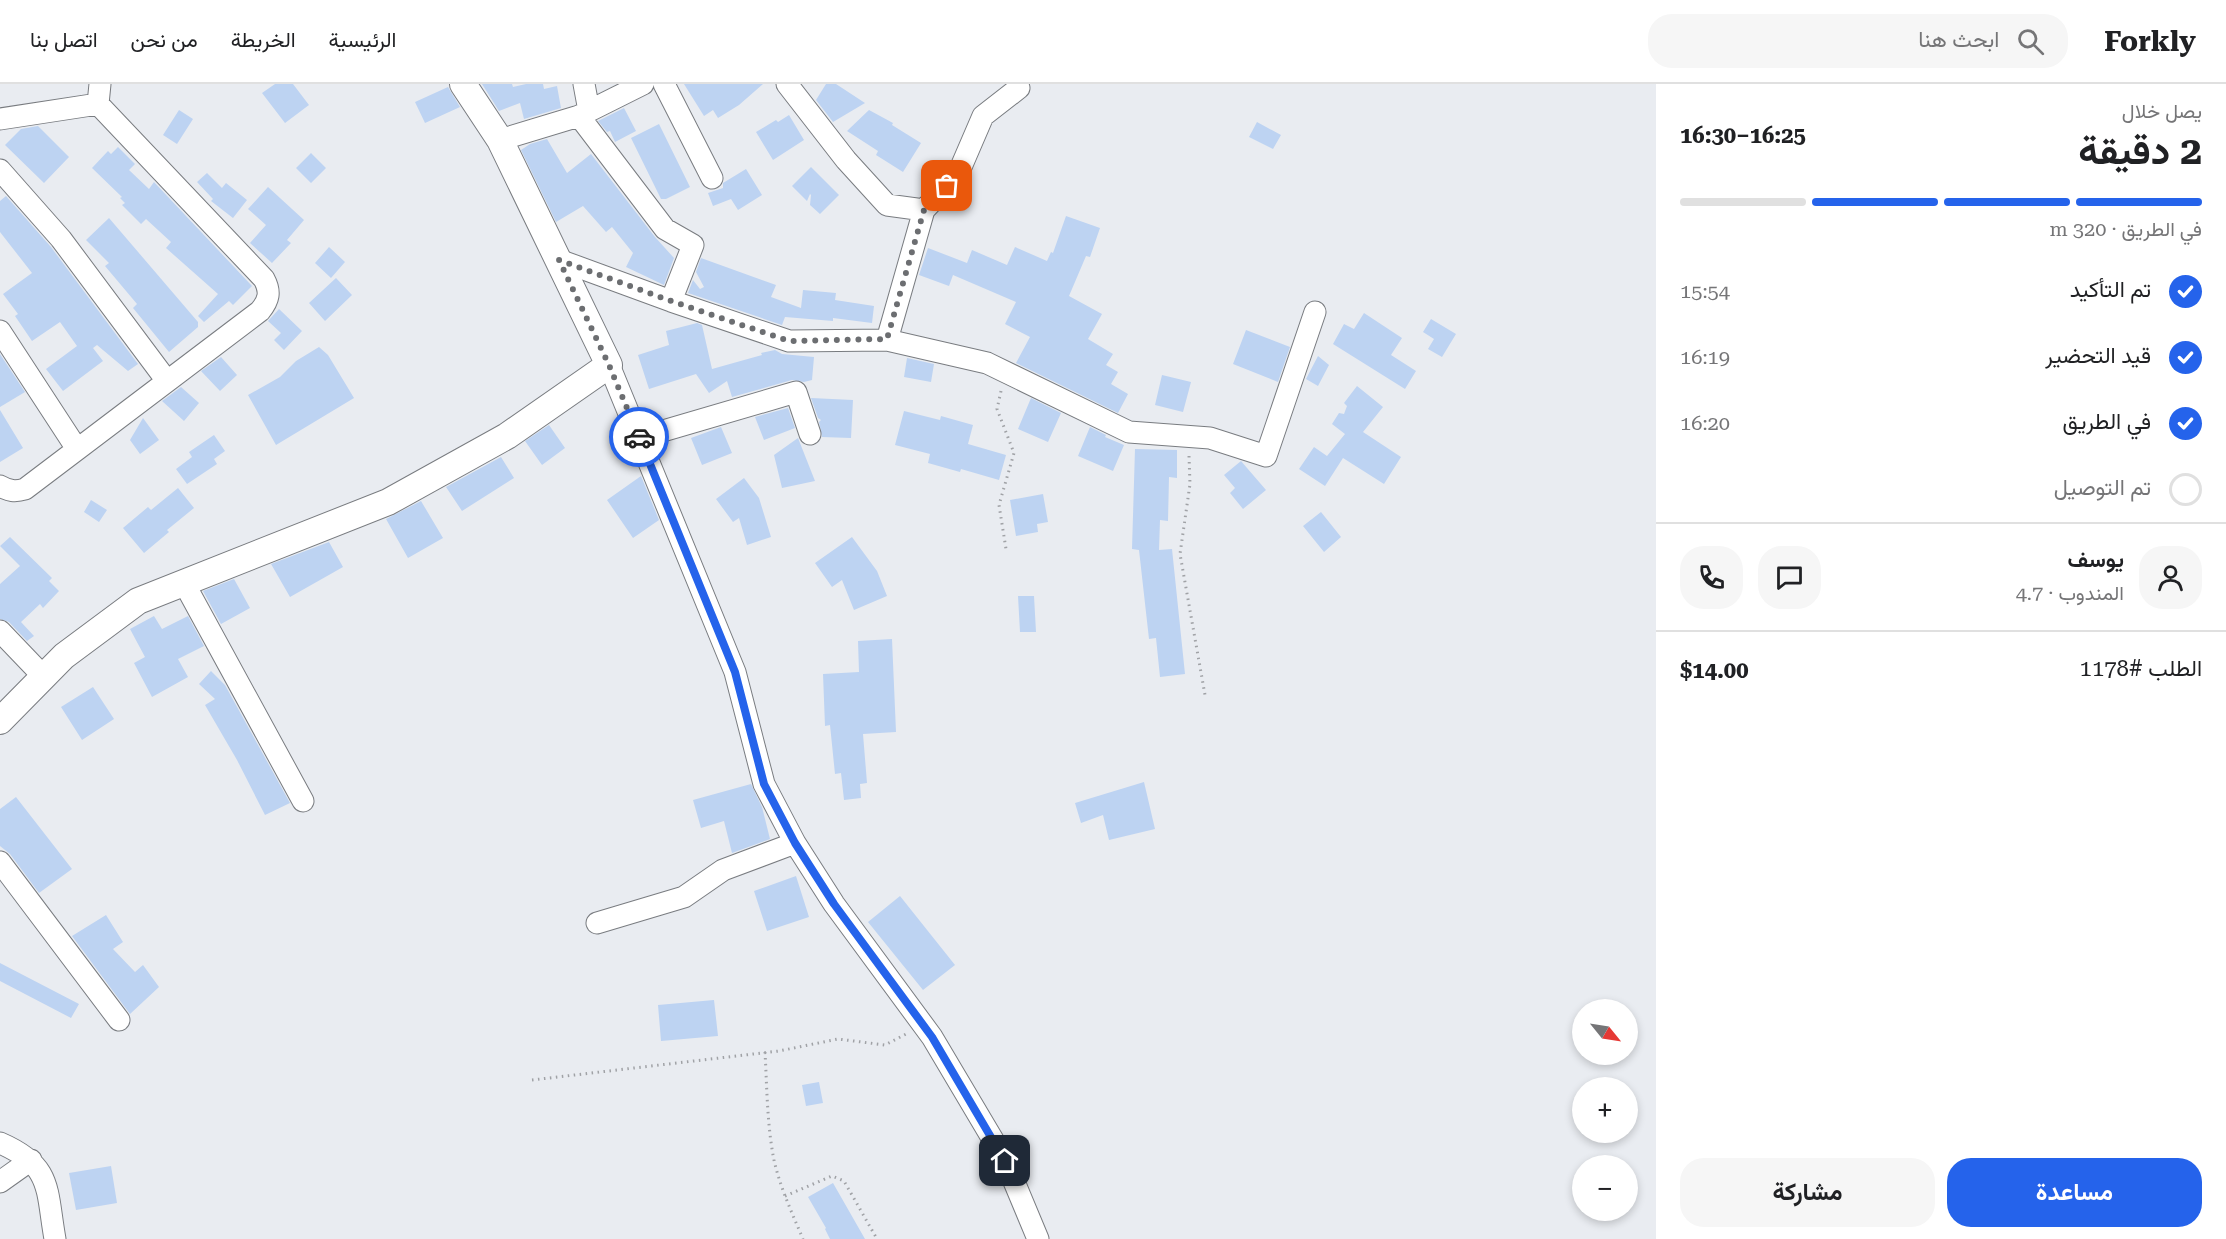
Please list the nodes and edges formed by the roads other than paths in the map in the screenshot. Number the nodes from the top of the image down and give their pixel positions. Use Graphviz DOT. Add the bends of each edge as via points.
graph roads {
  1 [pos="463,84"];
  2 [pos="584,84"];
  3 [pos="643,84"];
  4 [pos="664,84"];
  5 [pos="788,84"];
  6 [pos="1019,88"];
  7 [pos="99,94"];
  8 [pos="584,113"];
  9 [pos="0,119"];
  10 [pos="500,140"];
  11 [pos="0,170"];
  12 [pos="712,178"];
  13 [pos="924,210"];
  14 [pos="559,260"];
  15 [pos="671,301"];
  16 [pos="1315,312"];
  17 [pos="0,331"];
  18 [pos="887,339"];
  19 [pos="609,365"];
  20 [pos="167,381"];
  21 [pos="810,434"];
  22 [pos="639,438"];
  23 [pos="77,449"];
  24 [pos="0,486"];
  25 [pos="184,583"];
  26 [pos="0,631"];
  27 [pos="44,677"];
  28 [pos="0,721"];
  29 [pos="303,801"];
  30 [pos="795,843"];
  31 [pos="0,862"];
  32 [pos="597,923"];
  33 [pos="119,1020"];
  34 [pos="0,1143"];
  35 [pos="31,1160"];
  36 [pos="0,1182"];
  37 [pos="55,1239"];
  38 [pos="1038,1239"];
  1 -- 10 [label="street"];
  2 -- 8 [label="street"];
  3 -- 8 [label="street"];
  4 -- 12 [label="street"];
  5 -- 13 [label="street" via="846,160 887,205"];
  6 -- 13 [label="street" via="983,116 958,174"];
  7 -- 9 [label="street"];
  7 -- 20 [label="street" via="269,289 268,302 260,311"];
  8 -- 10 [label="street"];
  8 -- 15 [label="street" via="665,229 693,245"];
  10 -- 14 [label="street"];
  11 -- 20 [label="street" via="61,239"];
  13 -- 18 [label="street"];
  14 -- 15 [label="street"];
  14 -- 19 [label="street"];
  15 -- 18 [label="street" via="789,341"];
  16 -- 18 [label="street" via="1266,456 1210,438 1129,432 987,363"];
  17 -- 23 [label="street"];
  19 -- 22 [label="street"];
  19 -- 25 [label="street" via="507,436 388,502"];
  20 -- 23 [label="street"];
  21 -- 22 [label="street" via="796,392"];
  22 -- 30 [label="street" via="735,672 764,784"];
  23 -- 24 [label="street" via="25,489 16,492"];
  25 -- 27 [label="street" via="138,601 64,656"];
  25 -- 29 [label="street"];
  26 -- 27 [label="street"];
  27 -- 28 [label="street"];
  30 -- 32 [label="street" via="723,870 684,897"];
  30 -- 38 [label="street" via="834,904 921,1023 1005,1161"];
  31 -- 33 [label="street"];
  34 -- 35 [label="street"];
  35 -- 36 [label="street"];
  35 -- 37 [label="street" via="44,1177"];
}
